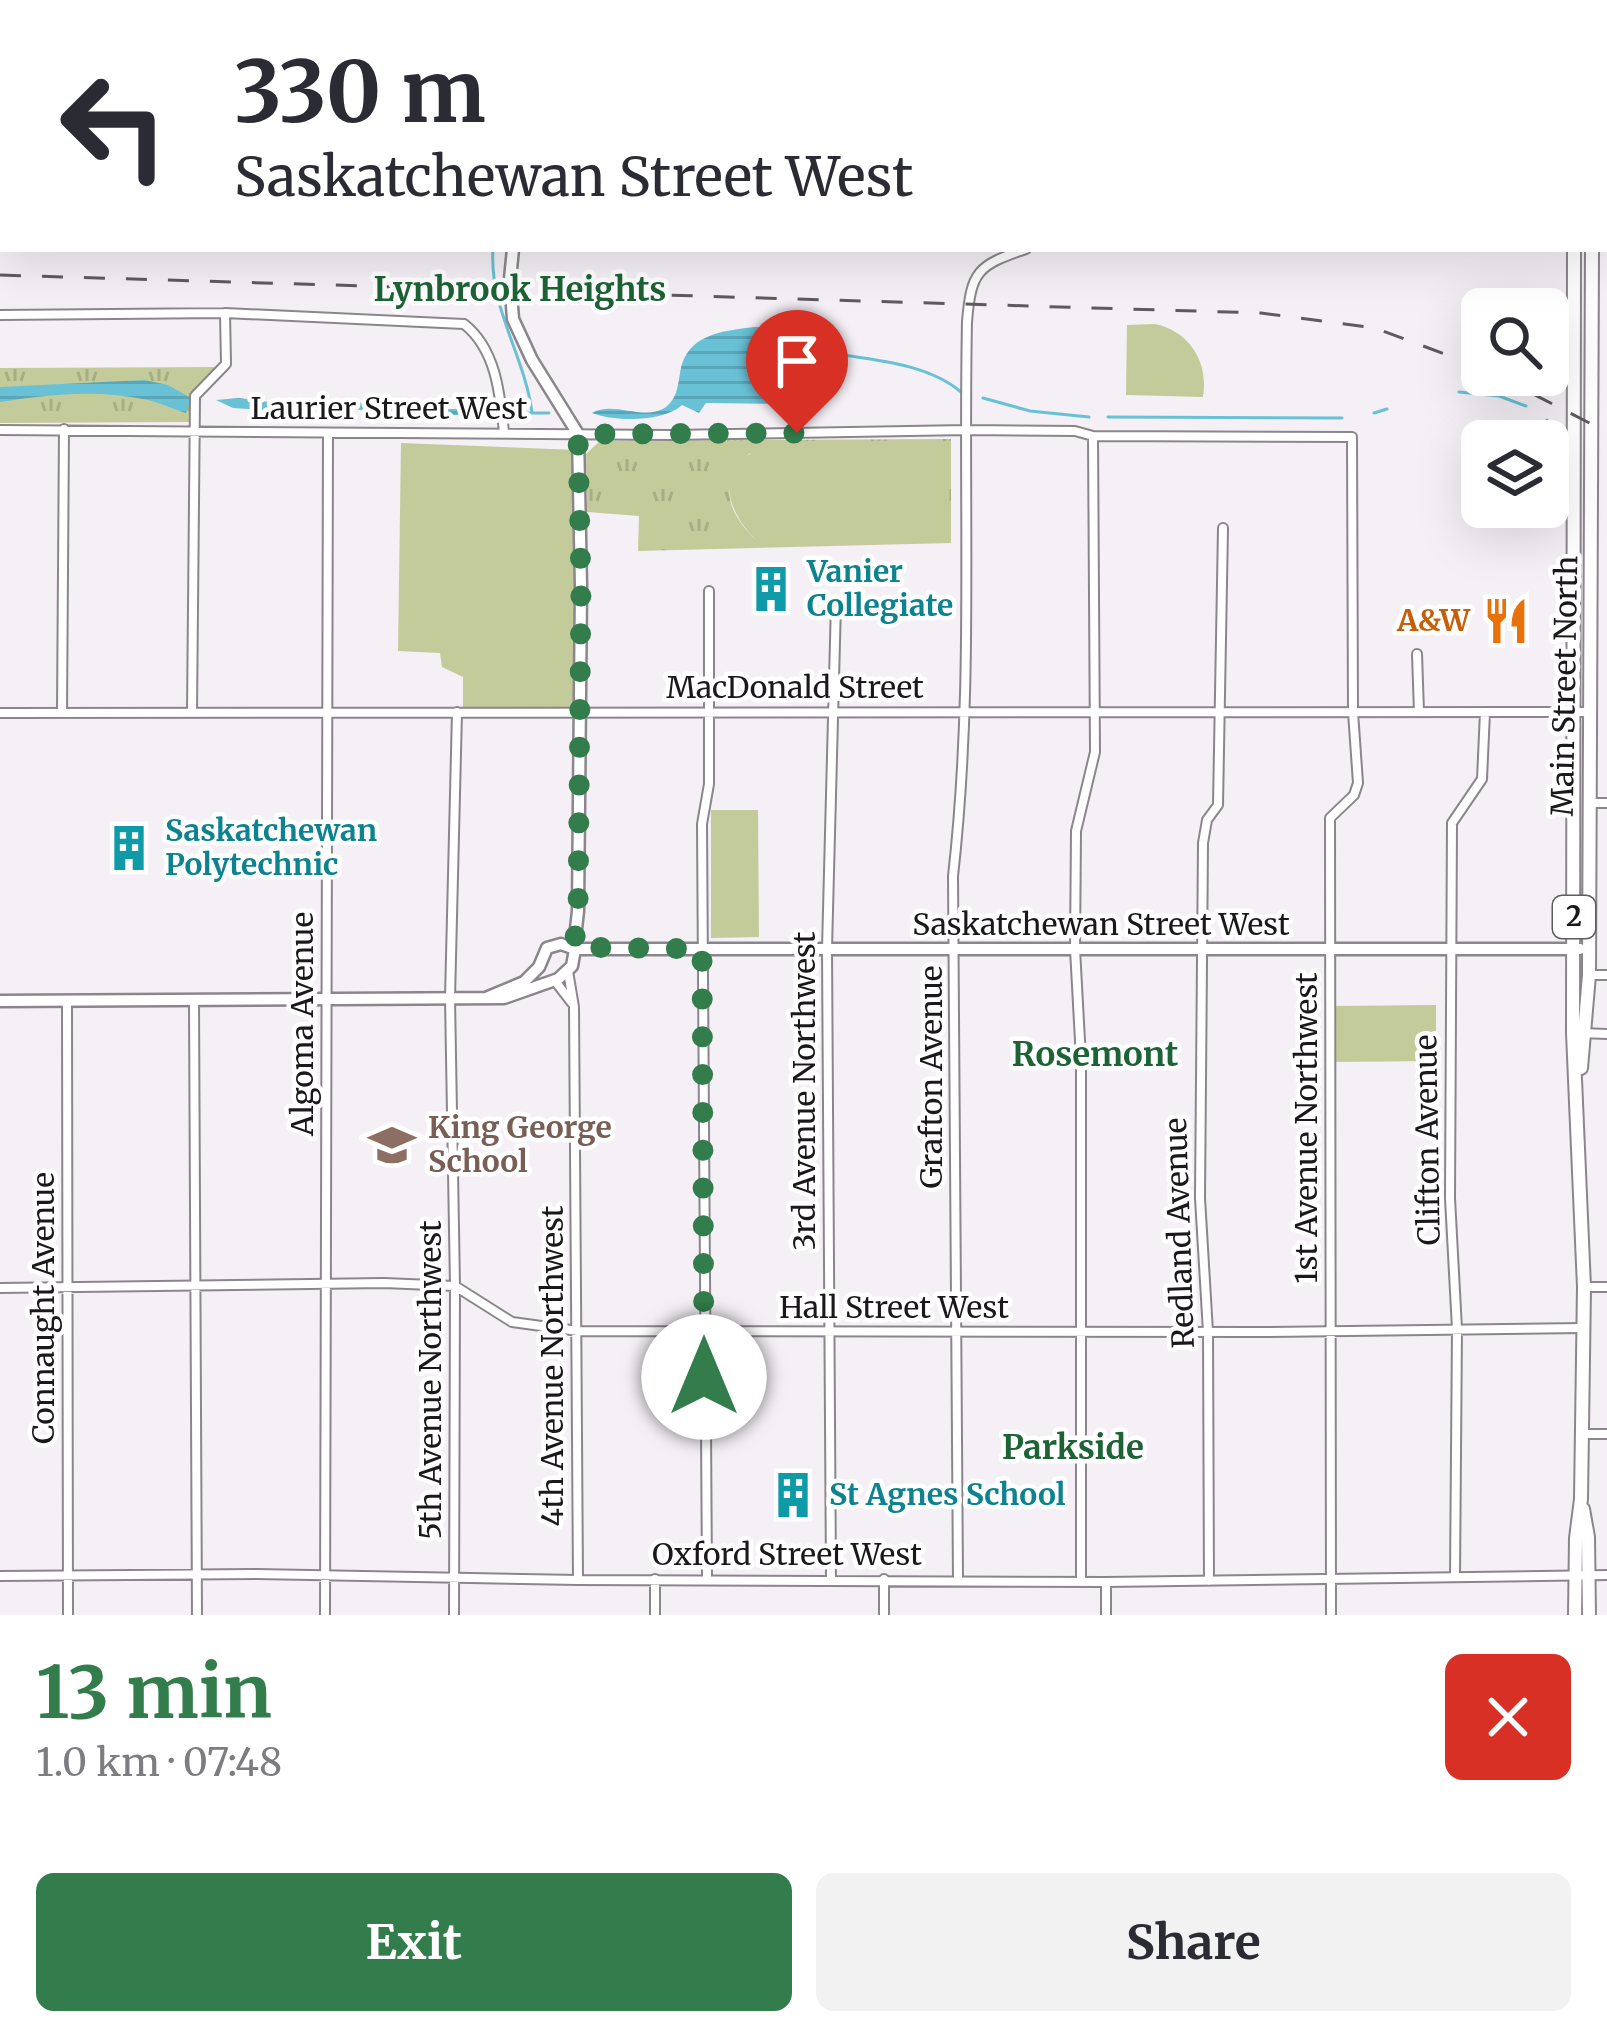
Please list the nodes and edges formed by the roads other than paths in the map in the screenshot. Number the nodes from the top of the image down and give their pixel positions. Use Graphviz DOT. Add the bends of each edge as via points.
graph roads {
  1 [pos="513,252"];
  2 [pos="1017,252"];
  3 [pos="1574,252"];
  4 [pos="1592,252"];
  5 [pos="225,313"];
  6 [pos="0,315"];
  7 [pos="64,429"];
  8 [pos="0,430"];
  9 [pos="194,430"];
  10 [pos="967,430"];
  11 [pos="504,432"];
  12 [pos="328,433"];
  13 [pos="578,434"];
  14 [pos="1093,436"];
  15 [pos="1352,437"];
  16 [pos="1591,487"];
  17 [pos="1607,490"];
  18 [pos="1222,528"];
  19 [pos="709,590"];
  20 [pos="836,603"];
  21 [pos="1417,654"];
  22 [pos="0,712"];
  23 [pos="192,712"];
  24 [pos="327,712"];
  25 [pos="458,712"];
  26 [pos="580,712"];
  27 [pos="708,712"];
  28 [pos="834,712"];
  29 [pos="963,712"];
  30 [pos="1095,712"];
  31 [pos="1221,712"];
  32 [pos="1353,712"];
  33 [pos="1419,712"];
  34 [pos="1485,712"];
  35 [pos="1571,712"];
  36 [pos="1589,712"];
  37 [pos="62,713"];
  38 [pos="1588,803"];
  39 [pos="1607,803"];
  40 [pos="1588,819"];
  41 [pos="1607,821"];
  42 [pos="702,949"];
  43 [pos="827,949"];
  44 [pos="956,949"];
  45 [pos="1075,949"];
  46 [pos="1202,949"];
  47 [pos="1331,949"];
  48 [pos="1451,949"];
  49 [pos="1581,949"];
  50 [pos="570,954"];
  51 [pos="538,967"];
  52 [pos="1607,974"];
  53 [pos="1589,975"];
  54 [pos="551,981"];
  55 [pos="327,998"];
  56 [pos="450,998"];
  57 [pos="488,998"];
  58 [pos="0,1001"];
  59 [pos="67,1001"];
  60 [pos="194,1002"];
  61 [pos="574,1007"];
  62 [pos="1579,1033"];
  63 [pos="1607,1034"];
  64 [pos="327,1284"];
  65 [pos="195,1285"];
  66 [pos="455,1286"];
  67 [pos="1584,1287"];
  68 [pos="1607,1287"];
  69 [pos="0,1288"];
  70 [pos="69,1288"];
  71 [pos="1583,1328"];
  72 [pos="1457,1329"];
  73 [pos="578,1330"];
  74 [pos="830,1331"];
  75 [pos="957,1331"];
  76 [pos="1082,1331"];
  77 [pos="1331,1331"];
  78 [pos="704,1332"];
  79 [pos="1208,1332"];
  80 [pos="1582,1434"];
  81 [pos="1607,1434"];
  82 [pos="326,1575"];
  83 [pos="1582,1575"];
  84 [pos="1607,1575"];
  85 [pos="0,1576"];
  86 [pos="69,1576"];
  87 [pos="197,1576"];
  88 [pos="456,1576"];
  89 [pos="1455,1577"];
  90 [pos="655,1579"];
  91 [pos="707,1579"];
  92 [pos="832,1579"];
  93 [pos="884,1579"];
  94 [pos="578,1580"];
  95 [pos="958,1580"];
  96 [pos="1081,1580"];
  97 [pos="1209,1581"];
  98 [pos="1331,1581"];
  99 [pos="1106,1582"];
  100 [pos="68,1615"];
  101 [pos="197,1615"];
  102 [pos="325,1615"];
  103 [pos="454,1615"];
  104 [pos="655,1615"];
  105 [pos="884,1615"];
  106 [pos="1106,1615"];
  107 [pos="1331,1615"];
  108 [pos="1575,1615"];
  109 [pos="1589,1615"];
  1 -- 13 [label="street" via="513,319"];
  2 -- 10 [label="street, Grafton Avenue" via="988,262 972,281"];
  3 -- 35 [label="main road, Main Street North / 2"];
  4 -- 16 [label="main road, Main Street North / 2"];
  5 -- 6 [label="street"];
  5 -- 9 [label="street" via="226,364 195,396"];
  5 -- 11 [label="street" via="464,324 477,334 498,381"];
  7 -- 8 [label="street, Laurier Street West"];
  7 -- 9 [label="street, Laurier Street West"];
  7 -- 37 [label="street"];
  9 -- 12 [label="street, Laurier Street West"];
  9 -- 23 [label="street"];
  10 -- 13 [label="street, Laurier Street West"];
  10 -- 14 [label="street, Laurier Street West"];
  10 -- 29 [label="street, Grafton Avenue"];
  11 -- 12 [label="street, Laurier Street West"];
  11 -- 13 [label="street, Laurier Street West"];
  12 -- 24 [label="street, Algoma Avenue"];
  13 -- 26 [label="street, 4th Avenue Northwest"];
  14 -- 15 [label="street, Laurier Street West"];
  14 -- 30 [label="street"];
  15 -- 32 [label="street, 1st Avenue Northwest"];
  16 -- 17 [label="street"];
  16 -- 36 [label="main road, Main Street North / 2"];
  18 -- 31 [label="street, Redland Avenue"];
  19 -- 27 [label="street"];
  20 -- 28 [label="street, 3rd Avenue Northwest"];
  21 -- 33 [label="street"];
  22 -- 37 [label="street, MacDonald Street"];
  23 -- 24 [label="street, MacDonald Street"];
  23 -- 37 [label="street, MacDonald Street"];
  24 -- 25 [label="street, MacDonald Street"];
  24 -- 55 [label="street, Algoma Avenue"];
  25 -- 26 [label="street, MacDonald Street"];
  25 -- 56 [label="street, 5th Avenue Northwest"];
  26 -- 27 [label="street, MacDonald Street"];
  26 -- 50 [label="street, 4th Avenue Northwest"];
  27 -- 28 [label="street, MacDonald Street"];
  27 -- 42 [label="street"];
  28 -- 29 [label="street, MacDonald Street"];
  28 -- 43 [label="street, 3rd Avenue Northwest"];
  29 -- 30 [label="street, MacDonald Street"];
  29 -- 44 [label="street, Grafton Avenue"];
  30 -- 31 [label="street, MacDonald Street"];
  30 -- 45 [label="street" via="1095,752 1076,831"];
  31 -- 32 [label="street, MacDonald Street"];
  31 -- 46 [label="street, Redland Avenue" via="1219,805 1203,842"];
  32 -- 33 [label="street, MacDonald Street"];
  32 -- 47 [label="street, 1st Avenue Northwest" via="1358,783 1330,818"];
  33 -- 34 [label="street, MacDonald Street"];
  34 -- 35 [label="street, MacDonald Street"];
  34 -- 48 [label="street, Clifton Avenue" via="1482,779 1452,824"];
  35 -- 36 [label="street, MacDonald Street"];
  35 -- 49 [label="main road, Main Street North / 2"];
  36 -- 38 [label="main road, Main Street North / 2"];
  38 -- 39 [label="street"];
  38 -- 40 [label="main road, Main Street North / 2"];
  40 -- 41 [label="street"];
  40 -- 49 [label="main road, Main Street North / 2"];
  42 -- 43 [label="street, Saskatchewan Street West"];
  42 -- 50 [label="street, Saskatchewan Street West"];
  42 -- 78 [label="street"];
  43 -- 44 [label="street, Saskatchewan Street West"];
  43 -- 74 [label="street, 3rd Avenue Northwest"];
  44 -- 45 [label="street, Saskatchewan Street West"];
  44 -- 75 [label="street, Grafton Avenue"];
  45 -- 46 [label="street, Saskatchewan Street West"];
  45 -- 76 [label="street"];
  46 -- 47 [label="street, Saskatchewan Street West"];
  46 -- 79 [label="street, Redland Avenue"];
  47 -- 48 [label="street, Saskatchewan Street West"];
  47 -- 77 [label="street, 1st Avenue Northwest"];
  48 -- 49 [label="street, Saskatchewan Street West"];
  48 -- 72 [label="street, Clifton Avenue"];
  49 -- 53 [label="main road, Main Street North / 2"];
  49 -- 62 [label="main road, Main Street North / 2"];
  50 -- 51 [label="street" via="542,953"];
  50 -- 54 [label="street"];
  50 -- 61 [label="street, 4th Avenue Northwest"];
  51 -- 54 [label="street"];
  51 -- 57 [label="street" via="514,989"];
  52 -- 53 [label="street"];
  53 -- 62 [label="main road, Main Street North / 2"];
  54 -- 57 [label="street"];
  54 -- 61 [label="street"];
  55 -- 56 [label="street"];
  55 -- 60 [label="street"];
  55 -- 64 [label="street, Algoma Avenue"];
  56 -- 57 [label="street"];
  56 -- 66 [label="street, 5th Avenue Northwest"];
  58 -- 59 [label="street"];
  59 -- 60 [label="street"];
  59 -- 70 [label="street, Connaught Avenue"];
  60 -- 65 [label="street"];
  61 -- 73 [label="street, 4th Avenue Northwest"];
  62 -- 63 [label="street"];
  62 -- 67 [label="main road, Main Street North / 2" via="1574,1123"];
  64 -- 65 [label="street"];
  64 -- 66 [label="street"];
  64 -- 82 [label="street, Algoma Avenue"];
  65 -- 70 [label="street"];
  65 -- 87 [label="street"];
  66 -- 73 [label="street, Hall Street West" via="512,1322"];
  66 -- 88 [label="street, 5th Avenue Northwest"];
  67 -- 68 [label="street"];
  67 -- 71 [label="main road, Main Street North / 2"];
  69 -- 70 [label="street"];
  70 -- 86 [label="street, Connaught Avenue"];
  71 -- 72 [label="street, Hall Street West"];
  71 -- 80 [label="main road, Main Street North / 2"];
  72 -- 77 [label="street, Hall Street West"];
  72 -- 89 [label="street, Clifton Avenue"];
  73 -- 78 [label="street, Hall Street West"];
  73 -- 94 [label="street, 4th Avenue Northwest"];
  74 -- 75 [label="street, Hall Street West"];
  74 -- 78 [label="street, Hall Street West"];
  74 -- 92 [label="street, 3rd Avenue Northwest"];
  75 -- 76 [label="street, Hall Street West"];
  75 -- 95 [label="street, Grafton Avenue"];
  76 -- 79 [label="street, Hall Street West"];
  76 -- 96 [label="street"];
  77 -- 79 [label="street, Hall Street West"];
  77 -- 98 [label="street, 1st Avenue Northwest"];
  78 -- 91 [label="street"];
  79 -- 97 [label="street, Redland Avenue"];
  80 -- 81 [label="street"];
  80 -- 83 [label="main road, Main Street North / 2"];
  82 -- 87 [label="street, Oxford Street West"];
  82 -- 88 [label="street, Oxford Street West"];
  82 -- 102 [label="street, Algoma Avenue"];
  83 -- 84 [label="street, Oxford Street West"];
  83 -- 89 [label="street, Oxford Street West"];
  83 -- 108 [label="main road, Main Street North / 2"];
  83 -- 109 [label="main road, Main Street North / 2"];
  85 -- 86 [label="street, Oxford Street West"];
  86 -- 87 [label="street, Oxford Street West"];
  86 -- 100 [label="street, Connaught Avenue"];
  87 -- 101 [label="street"];
  88 -- 94 [label="street, Oxford Street West"];
  88 -- 103 [label="street, 5th Avenue Northwest"];
  89 -- 98 [label="street, Oxford Street West"];
  90 -- 91 [label="street, Oxford Street West"];
  90 -- 94 [label="street, Oxford Street West"];
  90 -- 104 [label="street"];
  91 -- 92 [label="street, Oxford Street West"];
  92 -- 93 [label="street, Oxford Street West"];
  93 -- 95 [label="street, Oxford Street West"];
  93 -- 105 [label="street"];
  95 -- 96 [label="street, Oxford Street West"];
  96 -- 99 [label="street, Oxford Street West"];
  97 -- 98 [label="street, Oxford Street West"];
  97 -- 99 [label="street, Oxford Street West"];
  98 -- 107 [label="street, 1st Avenue Northwest"];
  99 -- 106 [label="street"];
}
